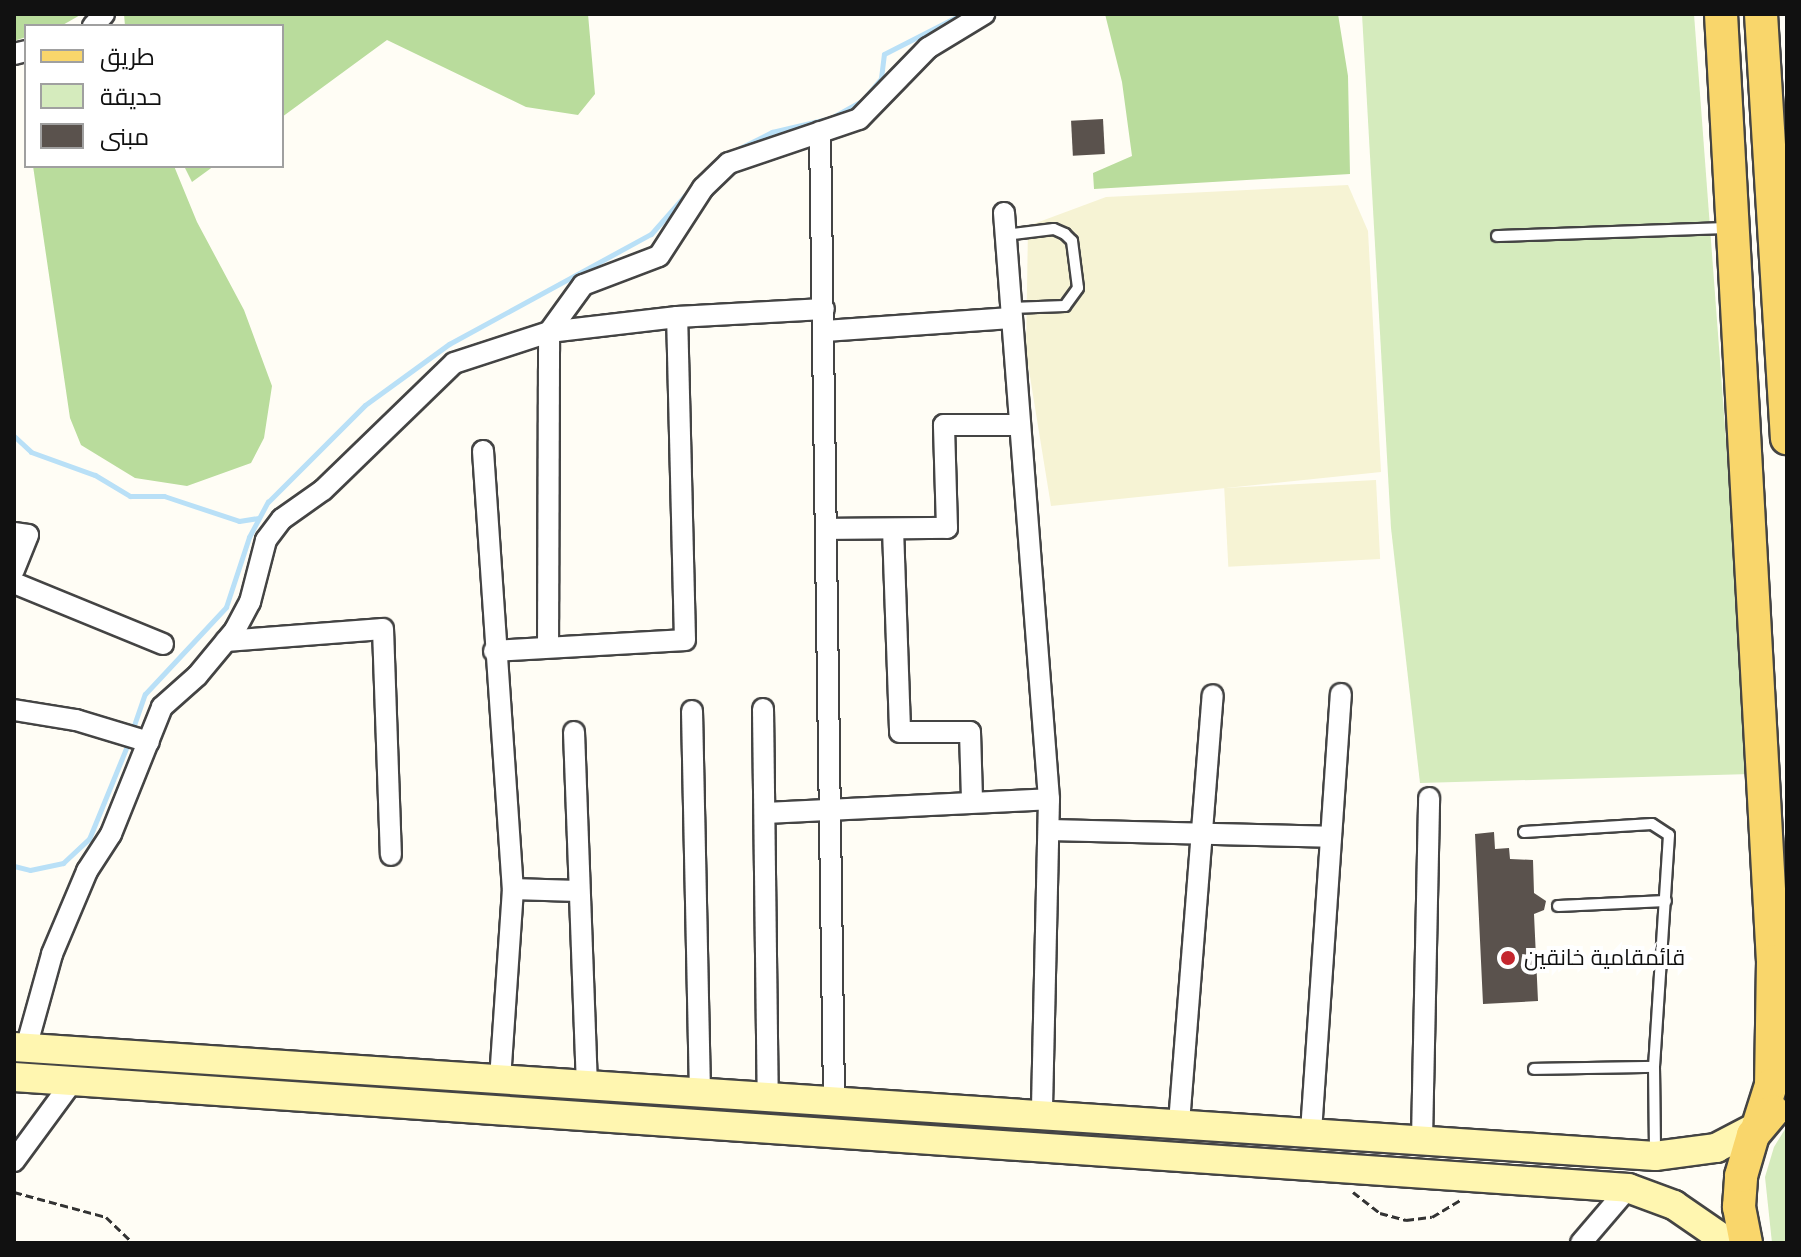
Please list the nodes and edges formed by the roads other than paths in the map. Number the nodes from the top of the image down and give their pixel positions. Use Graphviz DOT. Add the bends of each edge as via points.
graph roads {
  1 [pos="984,14"];
  2 [pos="1721,14"];
  3 [pos="1761,14"];
  4 [pos="1777,81"];
  5 [pos="820,132"];
  6 [pos="1004,213"];
  7 [pos="1734,228"];
  8 [pos="1005,235"];
  9 [pos="1497,236"];
  10 [pos="1778,276"];
  11 [pos="1737,280"];
  12 [pos="824,309"];
  13 [pos="1011,313"];
  14 [pos="677,317"];
  15 [pos="824,331"];
  16 [pos="549,332"];
  17 [pos="1785,369"];
  18 [pos="1019,425"];
  19 [pos="1787,438"];
  20 [pos="483,451"];
  21 [pos="828,529"];
  22 [pos="893,529"];
  23 [pos="14,533"];
  24 [pos="14,570"];
  25 [pos="14,583"];
  26 [pos="226,641"];
  27 [pos="163,644"];
  28 [pos="548,647"];
  29 [pos="494,651"];
  30 [pos="1341,694"];
  31 [pos="1213,695"];
  32 [pos="763,709"];
  33 [pos="14,710"];
  34 [pos="692,711"];
  35 [pos="574,732"];
  36 [pos="146,741"];
  37 [pos="1429,798"];
  38 [pos="972,799"];
  39 [pos="1049,799"];
  40 [pos="833,809"];
  41 [pos="765,813"];
  42 [pos="1049,830"];
  43 [pos="1524,832"];
  44 [pos="1206,834"];
  45 [pos="1330,837"];
  46 [pos="391,855"];
  47 [pos="513,889"];
  48 [pos="577,891"];
  49 [pos="1666,901"];
  50 [pos="1558,906"];
  51 [pos="20,1048"];
  52 [pos="1654,1067"];
  53 [pos="1534,1069"];
  54 [pos="14,1077"];
  55 [pos="72,1082"];
  56 [pos="506,1082"];
  57 [pos="576,1086"];
  58 [pos="700,1094"];
  59 [pos="768,1098"];
  60 [pos="834,1101"];
  61 [pos="1787,1105"];
  62 [pos="511,1113"];
  63 [pos="1042,1114"];
  64 [pos="562,1118"];
  65 [pos="1179,1123"];
  66 [pos="1758,1126"];
  67 [pos="1319,1132"];
  68 [pos="1422,1139"];
  69 [pos="1655,1156"];
  70 [pos="14,1161"];
  71 [pos="1332,1168"];
  72 [pos="1628,1188"];
  73 [pos="1581,1243"];
  74 [pos="1729,1243"];
  75 [pos="1746,1243"];
  1 -- 5 [label="street" via="928,48 885,98 859,119"];
  2 -- 7 [label="main road"];
  3 -- 4 [label="main road"];
  4 -- 10 [label="main road"];
  5 -- 12 [label="street"];
  5 -- 16 [label="street" via="729,163 703,188 659,256 583,285"];
  6 -- 8 [label="street"];
  7 -- 9 [label="lane"];
  7 -- 11 [label="main road"];
  8 -- 13 [label="street"];
  8 -- 13 [label="lane" via="1054,229 1065,234 1072,241 1078,288 1065,306"];
  10 -- 11 [label="main road"];
  10 -- 17 [label="main road"];
  11 -- 66 [label="main road" via="1773,961 1771,1085"];
  12 -- 14 [label="street"];
  12 -- 15 [label="street"];
  13 -- 15 [label="street"];
  13 -- 18 [label="street"];
  14 -- 16 [label="street"];
  14 -- 28 [label="street" via="685,640"];
  15 -- 21 [label="street"];
  16 -- 26 [label="street" via="454,363 323,490 282,519 266,540 250,602"];
  16 -- 28 [label="street"];
  17 -- 19 [label="main road"];
  18 -- 22 [label="street" via="944,425 947,528"];
  18 -- 39 [label="street"];
  20 -- 29 [label="street"];
  21 -- 22 [label="street"];
  21 -- 40 [label="street"];
  22 -- 38 [label="street" via="900,732 970,732"];
  23 -- 24 [label="street" via="28,535"];
  25 -- 27 [label="street"];
  26 -- 36 [label="street" via="162,707"];
  26 -- 46 [label="street" via="383,629"];
  28 -- 29 [label="street"];
  29 -- 47 [label="street"];
  30 -- 45 [label="street"];
  31 -- 44 [label="street"];
  32 -- 41 [label="street"];
  33 -- 36 [label="street"];
  34 -- 58 [label="street"];
  35 -- 48 [label="street"];
  36 -- 51 [label="street" via="52,954"];
  37 -- 68 [label="street"];
  38 -- 39 [label="street"];
  38 -- 40 [label="street"];
  39 -- 42 [label="street"];
  40 -- 41 [label="street"];
  40 -- 60 [label="street"];
  41 -- 59 [label="street"];
  42 -- 44 [label="street"];
  42 -- 63 [label="street"];
  43 -- 49 [label="lane" via="1663,827 1669,835"];
  44 -- 45 [label="street"];
  44 -- 65 [label="street"];
  45 -- 67 [label="street"];
  47 -- 48 [label="street"];
  47 -- 56 [label="street"];
  48 -- 57 [label="street"];
  49 -- 50 [label="lane"];
  49 -- 52 [label="lane"];
  51 -- 56 [label="main road"];
  52 -- 53 [label="lane"];
  52 -- 69 [label="lane"];
  54 -- 55 [label="main road"];
  55 -- 62 [label="main road"];
  55 -- 70 [label="street"];
  56 -- 57 [label="main road"];
  56 -- 62 [label="main road" via="521,1097"];
  57 -- 58 [label="main road"];
  57 -- 64 [label="main road" via="552,1101"];
  58 -- 59 [label="main road"];
  59 -- 60 [label="main road"];
  60 -- 63 [label="main road"];
  61 -- 66 [label="main road"];
  62 -- 64 [label="main road"];
  63 -- 65 [label="main road"];
  64 -- 71 [label="main road"];
  65 -- 67 [label="main road"];
  66 -- 69 [label="main road" via="1716,1148"];
  66 -- 75 [label="main road" via="1739,1192"];
  67 -- 68 [label="main road"];
  67 -- 71 [label="main road"];
  68 -- 69 [label="main road"];
  71 -- 72 [label="main road"];
  72 -- 73 [label="street"];
  72 -- 74 [label="main road" via="1674,1205"];
}
